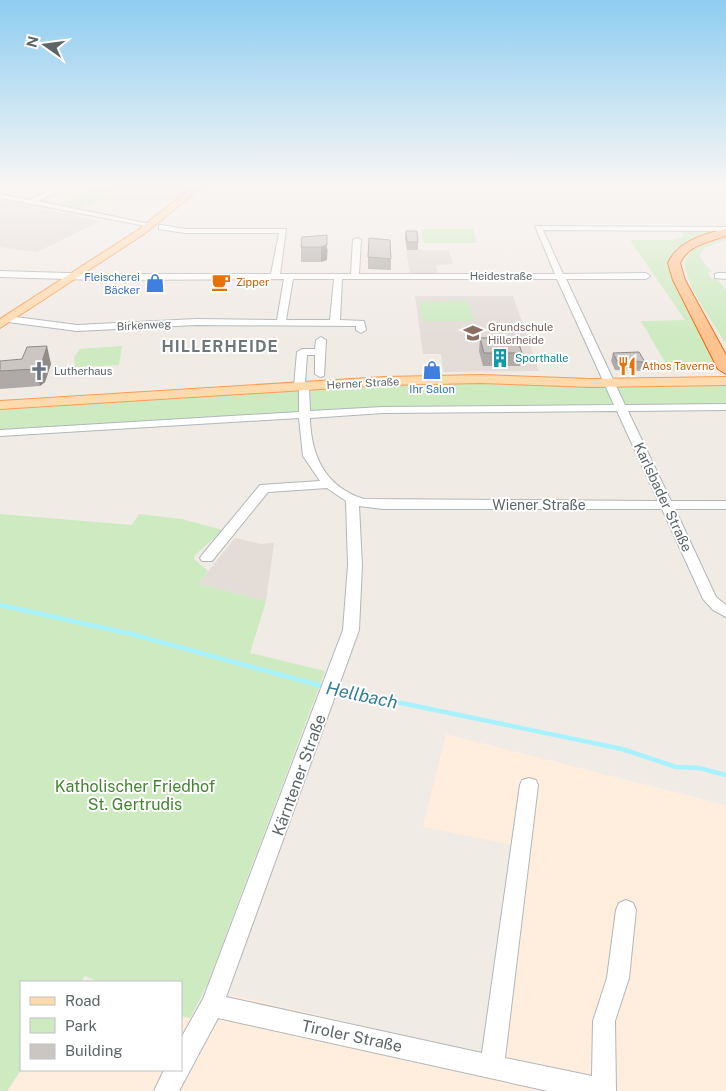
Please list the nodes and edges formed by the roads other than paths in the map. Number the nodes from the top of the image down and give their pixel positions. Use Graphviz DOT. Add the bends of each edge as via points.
graph roads {
  1 [pos="141,235"];
  2 [pos="282,235"];
  3 [pos="541,235"];
  4 [pos="717,235"];
  5 [pos="719,235"];
  6 [pos="357,240"];
  7 [pos="0,274"];
  8 [pos="274,276"];
  9 [pos="338,276"];
  10 [pos="355,276"];
  11 [pos="560,276"];
  12 [pos="646,276"];
  13 [pos="72,277"];
  14 [pos="289,277"];
  15 [pos="281,321"];
  16 [pos="335,321"];
  17 [pos="4,322"];
  18 [pos="361,330"];
  19 [pos="321,340"];
  20 [pos="726,347"];
  21 [pos="320,352"];
  22 [pos="726,369"];
  23 [pos="320,374"];
  24 [pos="726,376"];
  25 [pos="610,380"];
  26 [pos="726,380"];
  27 [pos="300,385"];
  28 [pos="0,400"];
  29 [pos="0,405"];
  30 [pos="726,407"];
  31 [pos="623,408"];
  32 [pos="304,413"];
  33 [pos="0,433"];
  34 [pos="331,484"];
  35 [pos="352,500"];
  36 [pos="666,505"];
  37 [pos="726,505"];
  38 [pos="207,558"];
  39 [pos="726,612"];
  40 [pos="529,784"];
  41 [pos="626,910"];
  42 [pos="212,1005"];
  43 [pos="182,1060"];
  44 [pos="492,1067"];
  45 [pos="176,1071"];
  46 [pos="166,1091"];
  47 [pos="604,1091"];
  1 -- 13 [label="main road"];
  2 -- 8 [label="street"];
  3 -- 11 [label="street"];
  4 -- 22 [label="highway" via="687,246 678,254 674,264 679,280"];
  5 -- 20 [label="highway" via="694,246 682,262 686,282"];
  6 -- 10 [label="street"];
  7 -- 13 [label="street, Heidestraße"];
  8 -- 13 [label="street, Heidestraße"];
  8 -- 14 [label="street, Heidestraße"];
  9 -- 10 [label="street, Heidestraße"];
  9 -- 14 [label="street, Heidestraße"];
  9 -- 16 [label="street"];
  10 -- 11 [label="street, Heidestraße"];
  11 -- 12 [label="street, Heidestraße"];
  11 -- 25 [label="street"];
  13 -- 17 [label="main road"];
  14 -- 15 [label="street"];
  15 -- 16 [label="street, Birkenweg"];
  15 -- 17 [label="street, Birkenweg" via="83,328"];
  16 -- 18 [label="street, Birkenweg" via="361,323"];
  19 -- 21 [label="street"];
  21 -- 23 [label="street"];
  21 -- 27 [label="street" via="302,352"];
  24 -- 25 [label="main road, Herner Straße"];
  25 -- 26 [label="main road, Herner Straße"];
  25 -- 27 [label="main road, Herner Straße" via="481,379"];
  25 -- 31 [label="street, Karlsbader Straße"];
  27 -- 28 [label="main road, Herner Straße"];
  27 -- 29 [label="main road, Herner Straße"];
  27 -- 32 [label="street"];
  30 -- 31 [label="street"];
  31 -- 32 [label="street" via="456,408"];
  31 -- 36 [label="street, Karlsbader Straße"];
  32 -- 33 [label="street"];
  32 -- 34 [label="street" via="307,449 312,461"];
  34 -- 35 [label="street"];
  34 -- 38 [label="street" via="264,488"];
  35 -- 36 [label="street, Wiener Straße" via="383,505"];
  35 -- 42 [label="street, Kärntener Straße" via="356,532 351,630"];
  36 -- 37 [label="street, Wiener Straße"];
  36 -- 39 [label="street, Karlsbader Straße" via="710,599"];
  40 -- 44 [label="street"];
  41 -- 47 [label="street, Tiroler Straße" via="618,978 604,1021"];
  42 -- 43 [label="street, Kärntener Straße"];
  42 -- 44 [label="street, Tiroler Straße"];
  44 -- 47 [label="street, Tiroler Straße"];
  45 -- 46 [label="street"];
}
